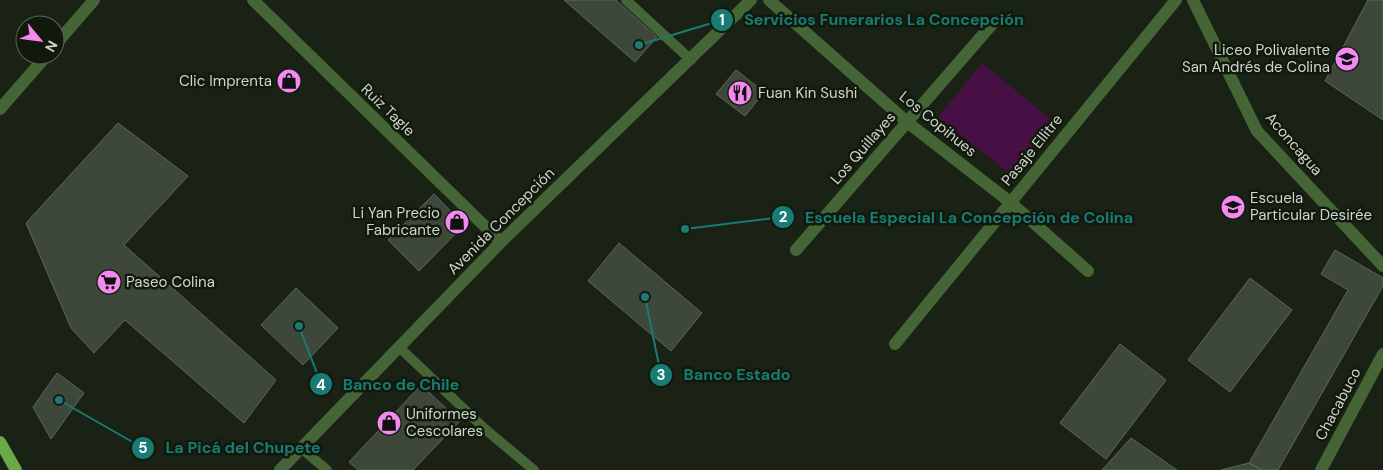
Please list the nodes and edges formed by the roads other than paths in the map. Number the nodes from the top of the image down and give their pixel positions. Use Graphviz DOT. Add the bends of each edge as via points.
graph roads {
  1 [pos="94,0"];
  2 [pos="253,0"];
  3 [pos="626,0"];
  4 [pos="751,0"];
  5 [pos="769,0"];
  6 [pos="1176,0"];
  7 [pos="1193,0"];
  8 [pos="994,22"];
  9 [pos="65,33"];
  10 [pos="690,60"];
  11 [pos="38,65"];
  12 [pos="0,110"];
  13 [pos="907,122"];
  14 [pos="1010,202"];
  15 [pos="501,242"];
  16 [pos="796,250"];
  17 [pos="1383,266"];
  18 [pos="1088,271"];
  19 [pos="895,344"];
  20 [pos="399,347"];
  21 [pos="1383,354"];
  22 [pos="0,442"];
  23 [pos="301,448"];
  24 [pos="16,470"];
  25 [pos="280,470"];
  26 [pos="327,470"];
  27 [pos="534,470"];
  28 [pos="1321,470"];
  1 -- 9 [label="street"];
  2 -- 15 [label="street, Ruiz Tagle"];
  3 -- 10 [label="lane"];
  4 -- 10 [label="street, Avenida Concepción"];
  5 -- 13 [label="street, Los Copihues"];
  6 -- 14 [label="street, Pasaje Ellitre"];
  7 -- 17 [label="street, Aconcagua" via="1257,131"];
  8 -- 13 [label="street, Los Quillayes"];
  10 -- 15 [label="street, Avenida Concepción"];
  11 -- 12 [label="street"];
  13 -- 14 [label="street, Los Copihues"];
  13 -- 16 [label="street, Los Quillayes"];
  14 -- 18 [label="street, Los Copihues"];
  14 -- 19 [label="street, Pasaje Ellitre"];
  15 -- 20 [label="street, Avenida Concepción"];
  20 -- 23 [label="street, Avenida Concepción"];
  20 -- 27 [label="lane" via="485,429"];
  21 -- 28 [label="street, Chacabuco"];
  22 -- 24 [label="main road"];
  23 -- 25 [label="street, Avenida Concepción"];
  23 -- 26 [label="lane"];
}
